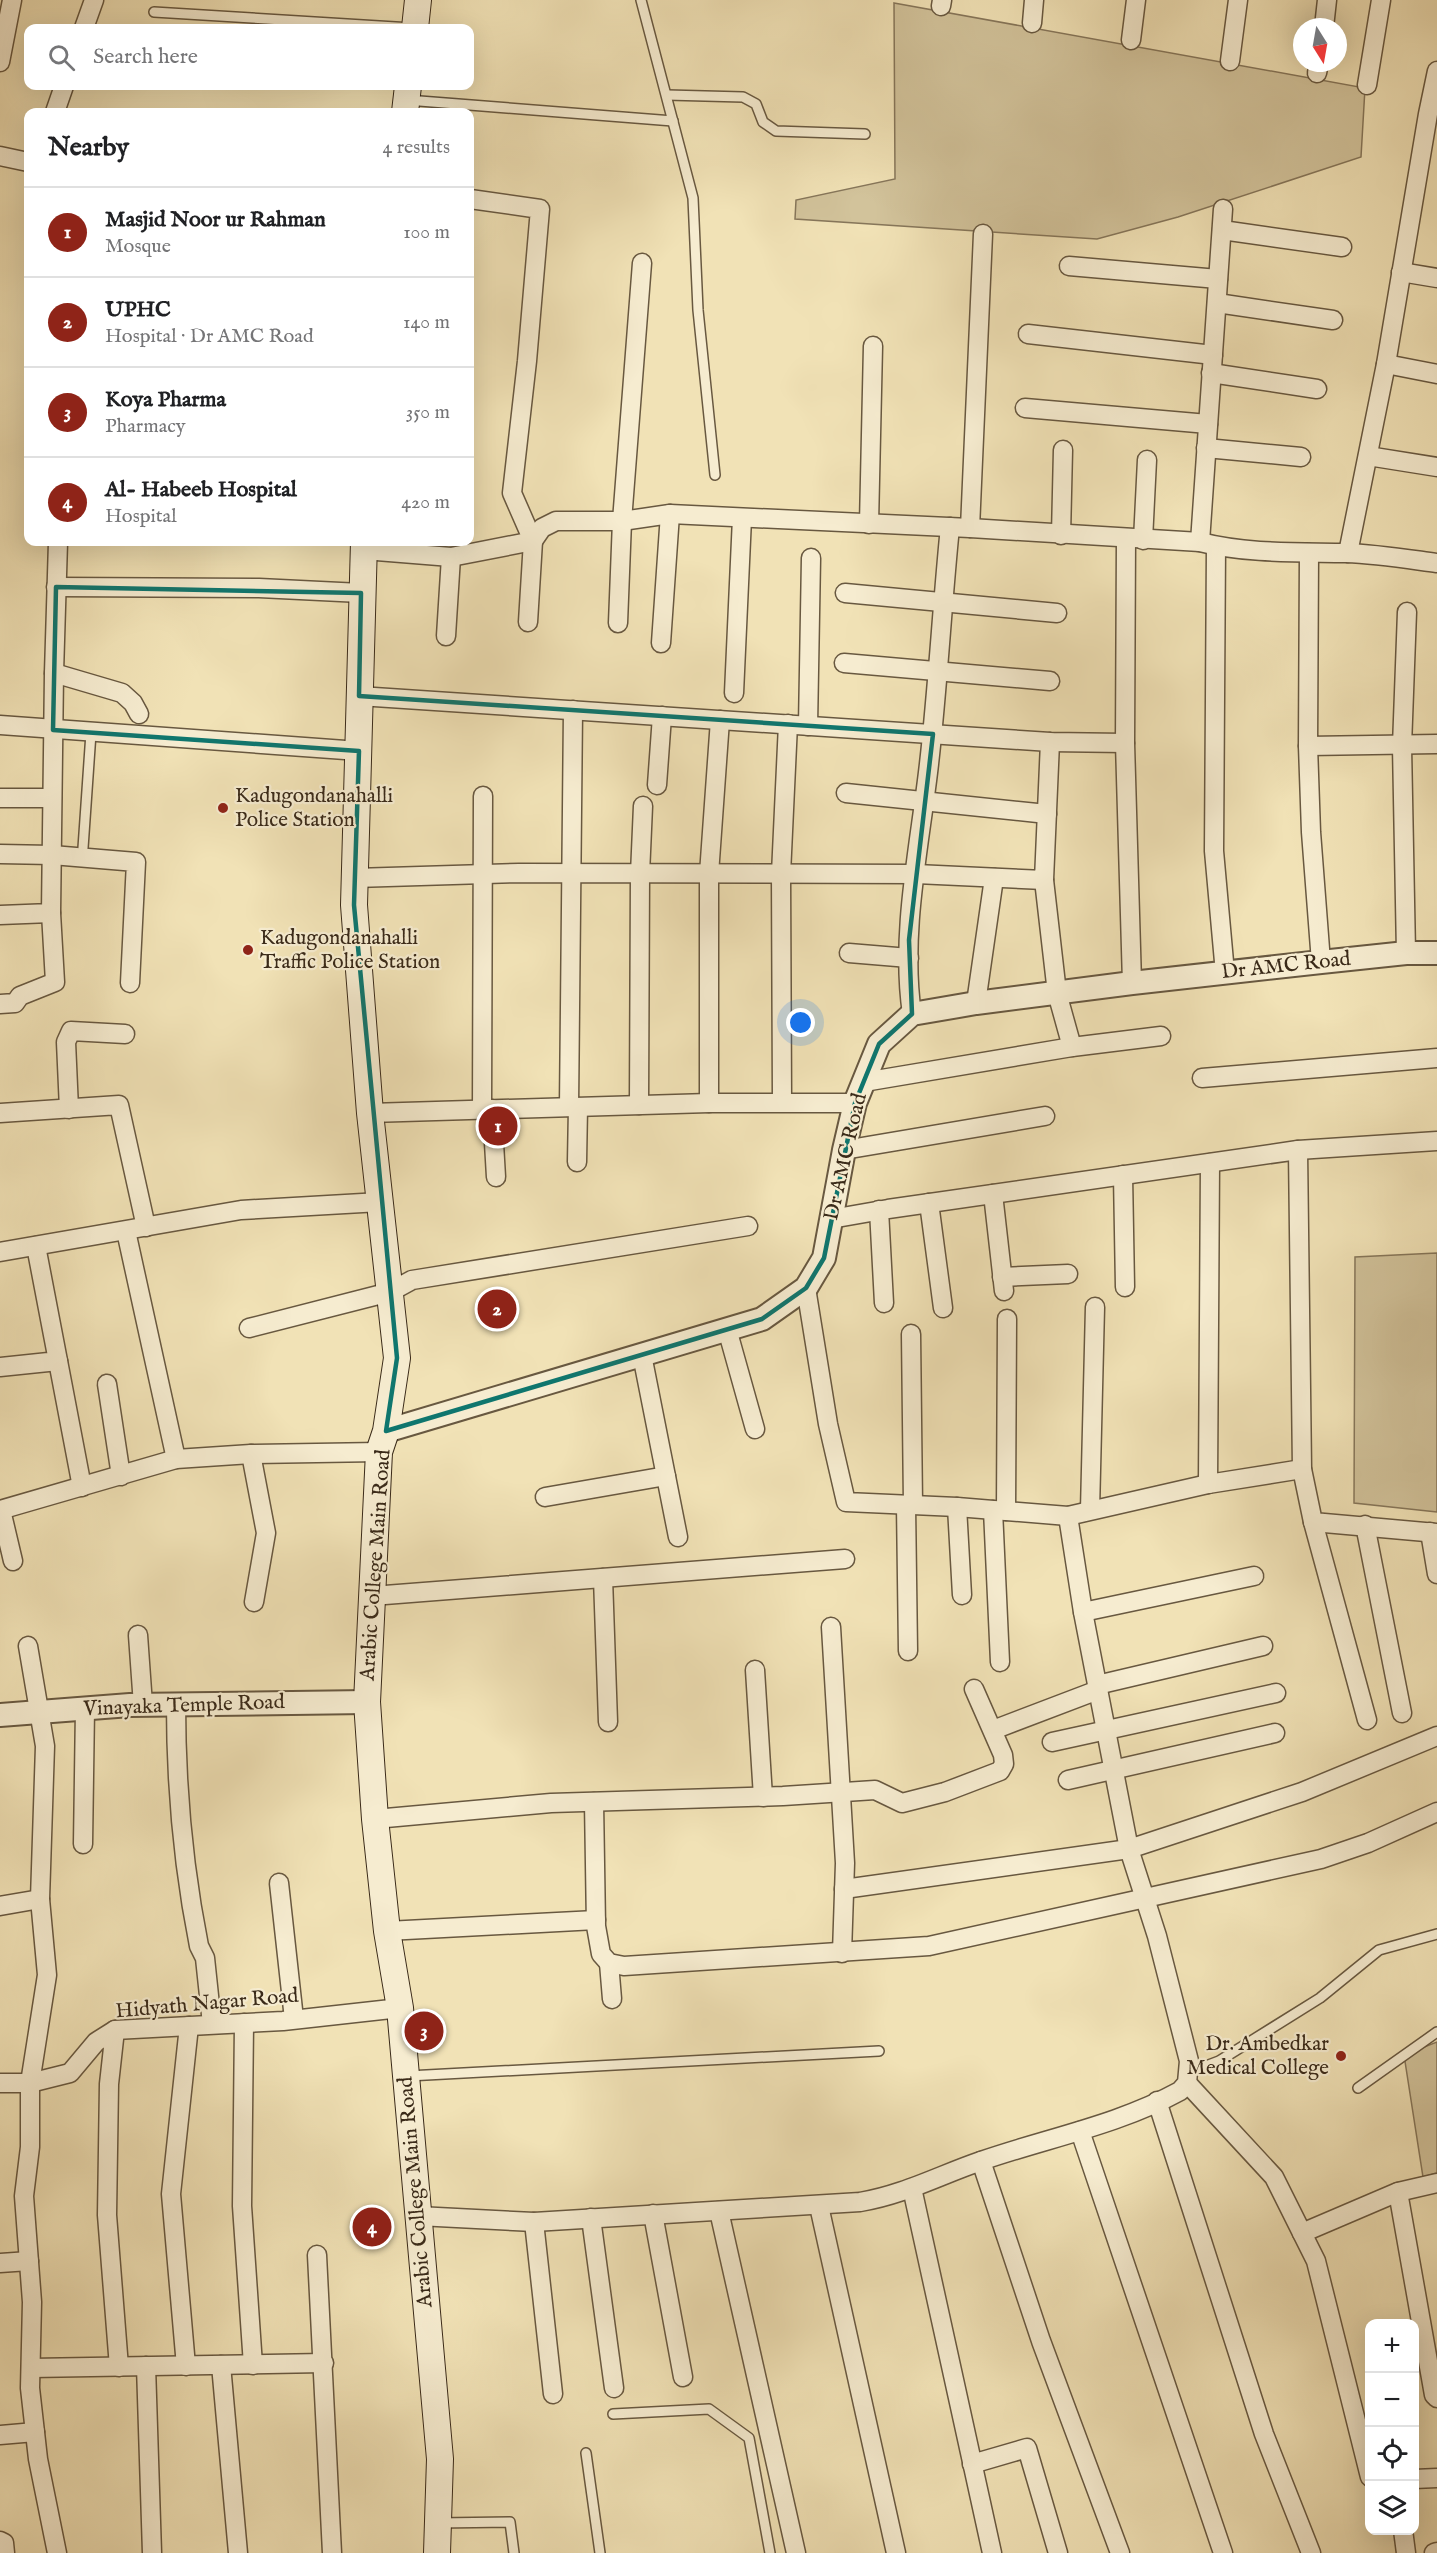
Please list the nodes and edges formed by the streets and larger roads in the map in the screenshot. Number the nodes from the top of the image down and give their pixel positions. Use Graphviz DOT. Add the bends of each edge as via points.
graph roads {
  1 [pos="12,0"];
  2 [pos="93,0"];
  3 [pos="418,0"];
  4 [pos="1034,0"];
  5 [pos="1136,0"];
  6 [pos="1238,0"];
  7 [pos="1327,0"];
  8 [pos="1381,0"];
  9 [pos="1325,18"];
  10 [pos="1032,23"];
  11 [pos="85,24"];
  12 [pos="415,24"];
  13 [pos="1131,40"];
  14 [pos="1230,61"];
  15 [pos="0,62"];
  16 [pos="1437,71"];
  17 [pos="1367,85"];
  18 [pos="63,90"];
  19 [pos="56,108"];
  20 [pos="0,156"];
  21 [pos="24,161"];
  22 [pos="474,200"];
  23 [pos="1223,208"];
  24 [pos="1222,230"];
  25 [pos="983,234"];
  26 [pos="1342,247"];
  27 [pos="642,263"];
  28 [pos="1069,266"];
  29 [pos="1401,273"];
  30 [pos="1437,278"];
  31 [pos="1218,279"];
  32 [pos="1216,303"];
  33 [pos="1333,320"];
  34 [pos="1028,334"];
  35 [pos="873,346"];
  36 [pos="1212,364"];
  37 [pos="1386,364"];
  38 [pos="1437,374"];
  39 [pos="1317,389"];
  40 [pos="1025,408"];
  41 [pos="1208,424"];
  42 [pos="1206,448"];
  43 [pos="1063,450"];
  44 [pos="1368,456"];
  45 [pos="1301,457"];
  46 [pos="1147,459"];
  47 [pos="1437,467"];
  48 [pos="670,514"];
  49 [pos="742,518"];
  50 [pos="622,520"];
  51 [pos="869,524"];
  52 [pos="950,527"];
  53 [pos="970,528"];
  54 [pos="1061,535"];
  55 [pos="1135,539"];
  56 [pos="533,541"];
  57 [pos="1208,544"];
  58 [pos="58,546"];
  59 [pos="364,546"];
  60 [pos="1309,553"];
  61 [pos="1348,553"];
  62 [pos="451,557"];
  63 [pos="811,558"];
  64 [pos="1437,563"];
  65 [pos="56,587"];
  66 [pos="361,593"];
  67 [pos="845,593"];
  68 [pos="942,601"];
  69 [pos="1057,612"];
  70 [pos="1407,612"];
  71 [pos="528,622"];
  72 [pos="618,623"];
  73 [pos="446,636"];
  74 [pos="661,643"];
  75 [pos="843,663"];
  76 [pos="938,671"];
  77 [pos="54,673"];
  78 [pos="1050,681"];
  79 [pos="734,693"];
  80 [pos="359,696"];
  81 [pos="573,710"];
  82 [pos="139,714"];
  83 [pos="662,716"];
  84 [pos="720,720"];
  85 [pos="789,724"];
  86 [pos="0,725"];
  87 [pos="808,726"];
  88 [pos="53,730"];
  89 [pos="933,734"];
  90 [pos="1050,742"];
  91 [pos="1125,743"];
  92 [pos="1437,744"];
  93 [pos="1308,746"];
  94 [pos="1402,746"];
  95 [pos="359,751"];
  96 [pos="657,784"];
  97 [pos="846,793"];
  98 [pos="483,796"];
  99 [pos="0,798"];
  100 [pos="52,798"];
  101 [pos="925,802"];
  102 [pos="643,806"];
  103 [pos="1047,814"];
  104 [pos="0,854"];
  105 [pos="51,855"];
  106 [pos="570,873"];
  107 [pos="483,874"];
  108 [pos="640,874"];
  109 [pos="709,874"];
  110 [pos="781,874"];
  111 [pos="916,874"];
  112 [pos="355,878"];
  113 [pos="994,878"];
  114 [pos="1044,880"];
  115 [pos="51,913"];
  116 [pos="0,915"];
  117 [pos="849,952"];
  118 [pos="1406,953"];
  119 [pos="1437,953"];
  120 [pos="909,958"];
  121 [pos="1321,962"];
  122 [pos="1225,973"];
  123 [pos="130,983"];
  124 [pos="1132,983"];
  125 [pos="1057,993"];
  126 [pos="976,1003"];
  127 [pos="0,1004"];
  128 [pos="912,1014"];
  129 [pos="125,1034"];
  130 [pos="1161,1036"];
  131 [pos="1072,1047"];
  132 [pos="1437,1058"];
  133 [pos="1202,1078"];
  134 [pos="864,1082"];
  135 [pos="782,1101"];
  136 [pos="709,1103"];
  137 [pos="855,1103"];
  138 [pos="639,1105"];
  139 [pos="573,1107"];
  140 [pos="69,1109"];
  141 [pos="487,1109"];
  142 [pos="0,1113"];
  143 [pos="370,1113"];
  144 [pos="1045,1116"];
  145 [pos="1437,1141"];
  146 [pos="844,1150"];
  147 [pos="1298,1150"];
  148 [pos="577,1162"];
  149 [pos="1210,1163"];
  150 [pos="1123,1175"];
  151 [pos="496,1177"];
  152 [pos="993,1194"];
  153 [pos="380,1202"];
  154 [pos="928,1203"];
  155 [pos="879,1210"];
  156 [pos="831,1219"];
  157 [pos="748,1226"];
  158 [pos="146,1227"];
  159 [pos="126,1231"];
  160 [pos="36,1246"];
  161 [pos="0,1252"];
  162 [pos="1068,1274"];
  163 [pos="1125,1287"];
  164 [pos="806,1288"];
  165 [pos="390,1292"];
  166 [pos="884,1303"];
  167 [pos="1095,1307"];
  168 [pos="943,1308"];
  169 [pos="1007,1319"];
  170 [pos="249,1328"];
  171 [pos="727,1329"];
  172 [pos="911,1334"];
  173 [pos="642,1355"];
  174 [pos="58,1361"];
  175 [pos="0,1367"];
  176 [pos="106,1384"];
  177 [pos="754,1429"];
  178 [pos="383,1441"];
  179 [pos="251,1454"];
  180 [pos="176,1459"];
  181 [pos="1302,1469"];
  182 [pos="121,1476"];
  183 [pos="666,1476"];
  184 [pos="1208,1484"];
  185 [pos="82,1487"];
  186 [pos="545,1497"];
  187 [pos="910,1505"];
  188 [pos="957,1507"];
  189 [pos="1,1510"];
  190 [pos="999,1510"];
  191 [pos="1090,1510"];
  192 [pos="1068,1516"];
  193 [pos="1313,1522"];
  194 [pos="1365,1525"];
  195 [pos="1433,1533"];
  196 [pos="678,1537"];
  197 [pos="845,1559"];
  198 [pos="13,1562"];
  199 [pos="1437,1574"];
  200 [pos="1254,1576"];
  201 [pos="603,1578"];
  202 [pos="962,1595"];
  203 [pos="372,1596"];
  204 [pos="254,1602"];
  205 [pos="1083,1612"];
  206 [pos="831,1627"];
  207 [pos="138,1635"];
  208 [pos="28,1646"];
  209 [pos="1263,1646"];
  210 [pos="908,1651"];
  211 [pos="1000,1662"];
  212 [pos="755,1670"];
  213 [pos="1097,1688"];
  214 [pos="974,1689"];
  215 [pos="1276,1693"];
  216 [pos="367,1701"];
  217 [pos="176,1704"];
  218 [pos="144,1705"];
  219 [pos="85,1708"];
  220 [pos="39,1710"];
  221 [pos="1402,1713"];
  222 [pos="0,1715"];
  223 [pos="1367,1720"];
  224 [pos="608,1722"];
  225 [pos="993,1730"];
  226 [pos="1106,1730"];
  227 [pos="1275,1733"];
  228 [pos="1437,1736"];
  229 [pos="1052,1743"];
  230 [pos="1113,1769"];
  231 [pos="1068,1780"];
  232 [pos="842,1793"];
  233 [pos="763,1797"];
  234 [pos="594,1802"];
  235 [pos="1437,1812"];
  236 [pos="375,1819"];
  237 [pos="83,1844"];
  238 [pos="1129,1849"];
  239 [pos="279,1883"];
  240 [pos="844,1888"];
  241 [pos="1145,1898"];
  242 [pos="40,1899"];
  243 [pos="0,1906"];
  244 [pos="596,1920"];
  245 [pos="387,1931"];
  246 [pos="842,1953"];
  247 [pos="609,1963"];
  248 [pos="612,1999"];
  249 [pos="400,2008"];
  250 [pos="294,2019"];
  251 [pos="244,2023"];
  252 [pos="212,2024"];
  253 [pos="189,2026"];
  254 [pos="115,2030"];
  255 [pos="1188,2078"];
  256 [pos="30,2083"];
  257 [pos="0,2084"];
  258 [pos="1157,2101"];
  259 [pos="1080,2131"];
  260 [pos="981,2161"];
  261 [pos="1437,2186"];
  262 [pos="912,2188"];
  263 [pos="1398,2192"];
  264 [pos="819,2206"];
  265 [pos="719,2211"];
  266 [pos="653,2214"];
  267 [pos="418,2216"];
  268 [pos="591,2218"];
  269 [pos="534,2222"];
  270 [pos="1302,2233"];
  271 [pos="317,2255"];
  272 [pos="29,2261"];
  273 [pos="0,2263"];
  274 [pos="324,2363"];
  275 [pos="221,2365"];
  276 [pos="253,2365"];
  277 [pos="146,2366"];
  278 [pos="186,2366"];
  279 [pos="119,2367"];
  280 [pos="31,2368"];
  281 [pos="683,2377"];
  282 [pos="614,2388"];
  283 [pos="553,2394"];
  284 [pos="1437,2398"];
  285 [pos="35,2432"];
  286 [pos="0,2435"];
  287 [pos="1365,2457"];
  288 [pos="972,2464"];
  289 [pos="1437,2478"];
  290 [pos="1419,2479"];
  291 [pos="1404,2535"];
  292 [pos="0,2541"];
  293 [pos="5,2553"];
  294 [pos="57,2553"];
  295 [pos="152,2553"];
  296 [pos="238,2553"];
  297 [pos="332,2553"];
  298 [pos="437,2553"];
  299 [pos="796,2553"];
  300 [pos="896,2553"];
  301 [pos="992,2553"];
  302 [pos="1058,2553"];
  303 [pos="1120,2553"];
  304 [pos="1223,2553"];
  305 [pos="1311,2553"];
  306 [pos="1406,2553"];
  1 -- 15 [label="street"];
  2 -- 11 [label="street"];
  3 -- 12 [label="main road"];
  4 -- 10 [label="street"];
  5 -- 13 [label="street"];
  6 -- 14 [label="street"];
  7 -- 9 [label="street"];
  8 -- 17 [label="street"];
  16 -- 29 [label="street"];
  18 -- 19 [label="street"];
  20 -- 21 [label="street"];
  22 -- 56 [label="street" via="540,209 512,493"];
  23 -- 24 [label="street"];
  24 -- 26 [label="street"];
  24 -- 31 [label="street"];
  25 -- 53 [label="street"];
  27 -- 50 [label="street"];
  28 -- 31 [label="street"];
  29 -- 30 [label="street"];
  29 -- 37 [label="street"];
  31 -- 32 [label="street"];
  32 -- 33 [label="street"];
  32 -- 36 [label="street"];
  34 -- 36 [label="street"];
  35 -- 51 [label="street"];
  36 -- 39 [label="street"];
  36 -- 41 [label="street"];
  37 -- 38 [label="street"];
  37 -- 44 [label="street"];
  40 -- 41 [label="street"];
  41 -- 42 [label="street"];
  42 -- 45 [label="street"];
  42 -- 57 [label="street"];
  43 -- 54 [label="street"];
  44 -- 47 [label="street"];
  44 -- 61 [label="street"];
  46 -- 55 [label="street"];
  48 -- 49 [label="street"];
  48 -- 50 [label="street"];
  48 -- 74 [label="street"];
  49 -- 51 [label="street"];
  49 -- 79 [label="street"];
  50 -- 56 [label="street" via="556,521 542,528"];
  50 -- 72 [label="street"];
  51 -- 52 [label="street"];
  52 -- 53 [label="street"];
  52 -- 68 [label="street"];
  53 -- 54 [label="street"];
  54 -- 55 [label="street"];
  55 -- 57 [label="street"];
  55 -- 91 [label="street"];
  56 -- 62 [label="street"];
  56 -- 71 [label="street"];
  57 -- 60 [label="street"];
  57 -- 122 [label="street" via="1214,851"];
  58 -- 65 [label="street"];
  59 -- 62 [label="street"];
  59 -- 66 [label="main road, Arabic College Main Road"];
  60 -- 61 [label="street"];
  60 -- 93 [label="street"];
  61 -- 64 [label="street"];
  62 -- 73 [label="street"];
  63 -- 87 [label="street"];
  65 -- 66 [label="street"];
  65 -- 77 [label="street"];
  66 -- 80 [label="main road, Arabic College Main Road"];
  67 -- 68 [label="street"];
  68 -- 69 [label="street"];
  68 -- 76 [label="street"];
  70 -- 94 [label="street"];
  75 -- 76 [label="street"];
  76 -- 78 [label="street"];
  76 -- 89 [label="street"];
  77 -- 82 [label="street" via="122,693"];
  77 -- 88 [label="street"];
  80 -- 81 [label="street"];
  80 -- 95 [label="main road, Arabic College Main Road"];
  81 -- 83 [label="street"];
  81 -- 106 [label="street"];
  83 -- 84 [label="street"];
  83 -- 96 [label="street"];
  84 -- 85 [label="street"];
  84 -- 109 [label="street"];
  85 -- 87 [label="street"];
  85 -- 110 [label="street"];
  86 -- 88 [label="street"];
  87 -- 89 [label="street"];
  88 -- 95 [label="street"];
  88 -- 100 [label="street"];
  89 -- 90 [label="street"];
  89 -- 101 [label="street"];
  90 -- 91 [label="street"];
  90 -- 103 [label="street"];
  91 -- 124 [label="street"];
  92 -- 94 [label="street"];
  93 -- 94 [label="street"];
  93 -- 121 [label="street"];
  94 -- 118 [label="street"];
  95 -- 112 [label="main road, Arabic College Main Road"];
  97 -- 101 [label="street"];
  98 -- 107 [label="street"];
  99 -- 100 [label="street"];
  100 -- 105 [label="street"];
  101 -- 103 [label="street"];
  101 -- 111 [label="street"];
  102 -- 108 [label="street"];
  103 -- 114 [label="street"];
  104 -- 105 [label="street"];
  105 -- 115 [label="street"];
  105 -- 123 [label="street" via="136,862"];
  106 -- 107 [label="street"];
  106 -- 108 [label="street"];
  106 -- 139 [label="street"];
  107 -- 112 [label="street"];
  107 -- 141 [label="street"];
  108 -- 109 [label="street"];
  108 -- 138 [label="street"];
  109 -- 110 [label="street"];
  109 -- 136 [label="street"];
  110 -- 111 [label="street"];
  110 -- 135 [label="street"];
  111 -- 113 [label="street"];
  111 -- 120 [label="street"];
  112 -- 143 [label="main road, Arabic College Main Road"];
  113 -- 114 [label="street"];
  113 -- 126 [label="street"];
  114 -- 125 [label="street"];
  115 -- 116 [label="street"];
  115 -- 127 [label="street" via="56,982 20,996 15,1003"];
  117 -- 120 [label="street"];
  118 -- 119 [label="street, Dr AMC Road"];
  118 -- 121 [label="street, Dr AMC Road"];
  120 -- 128 [label="street"];
  121 -- 122 [label="street, Dr AMC Road"];
  122 -- 124 [label="street, Dr AMC Road"];
  124 -- 125 [label="street, Dr AMC Road"];
  125 -- 126 [label="street, Dr AMC Road"];
  125 -- 131 [label="street"];
  126 -- 128 [label="street, Dr AMC Road"];
  128 -- 134 [label="street, Dr AMC Road" via="879,1044"];
  129 -- 140 [label="street" via="71,1030 66,1042"];
  130 -- 131 [label="street"];
  131 -- 134 [label="street"];
  132 -- 133 [label="street"];
  134 -- 137 [label="street, Dr AMC Road"];
  135 -- 136 [label="street"];
  135 -- 137 [label="street"];
  136 -- 138 [label="street"];
  137 -- 146 [label="street, Dr AMC Road"];
  138 -- 139 [label="street"];
  139 -- 141 [label="street"];
  139 -- 148 [label="street"];
  140 -- 142 [label="street"];
  140 -- 158 [label="street" via="119,1105"];
  141 -- 143 [label="street"];
  141 -- 151 [label="street"];
  143 -- 153 [label="main road, Arabic College Main Road"];
  144 -- 146 [label="street"];
  145 -- 147 [label="street"];
  146 -- 156 [label="street, Dr AMC Road"];
  147 -- 149 [label="street"];
  147 -- 181 [label="street"];
  149 -- 150 [label="street"];
  149 -- 184 [label="street"];
  150 -- 152 [label="street"];
  150 -- 163 [label="street"];
  152 -- 154 [label="street"];
  152 -- 162 [label="street" via="1003,1284"];
  153 -- 158 [label="street" via="241,1210"];
  153 -- 165 [label="main road, Arabic College Main Road"];
  154 -- 155 [label="street"];
  154 -- 168 [label="street"];
  155 -- 156 [label="street"];
  155 -- 166 [label="street"];
  156 -- 164 [label="street, Dr AMC Road" via="824,1258"];
  157 -- 165 [label="street" via="412,1280"];
  158 -- 159 [label="street"];
  159 -- 160 [label="street"];
  159 -- 180 [label="street"];
  160 -- 161 [label="street"];
  160 -- 174 [label="street"];
  164 -- 171 [label="street, Dr AMC Road" via="762,1319"];
  164 -- 187 [label="street" via="828,1424 846,1502"];
  165 -- 170 [label="street"];
  165 -- 178 [label="main road, Arabic College Main Road" via="397,1358"];
  167 -- 191 [label="street"];
  169 -- 190 [label="street"];
  171 -- 173 [label="street, Dr AMC Road"];
  171 -- 177 [label="street"];
  172 -- 187 [label="street"];
  173 -- 178 [label="street, Dr AMC Road"];
  173 -- 183 [label="street"];
  174 -- 175 [label="street"];
  174 -- 185 [label="street"];
  176 -- 182 [label="street"];
  178 -- 179 [label="street"];
  178 -- 203 [label="main road, Arabic College Main Road"];
  179 -- 180 [label="street"];
  179 -- 204 [label="street" via="266,1533"];
  180 -- 182 [label="street"];
  181 -- 184 [label="street"];
  181 -- 193 [label="street"];
  182 -- 185 [label="street"];
  183 -- 186 [label="street"];
  183 -- 196 [label="street"];
  184 -- 191 [label="street"];
  185 -- 189 [label="street"];
  187 -- 188 [label="street"];
  187 -- 210 [label="street"];
  188 -- 190 [label="street"];
  188 -- 202 [label="street"];
  189 -- 198 [label="street"];
  190 -- 192 [label="street"];
  190 -- 211 [label="street"];
  191 -- 192 [label="street"];
  192 -- 205 [label="street"];
  193 -- 194 [label="street"];
  193 -- 223 [label="street"];
  194 -- 195 [label="street"];
  194 -- 221 [label="street"];
  195 -- 199 [label="street"];
  197 -- 201 [label="street"];
  200 -- 205 [label="street"];
  201 -- 203 [label="street"];
  201 -- 224 [label="street"];
  203 -- 216 [label="main road, Arabic College Main Road"];
  205 -- 213 [label="street"];
  206 -- 232 [label="street"];
  207 -- 218 [label="street"];
  208 -- 220 [label="street"];
  209 -- 213 [label="street"];
  212 -- 233 [label="street"];
  213 -- 225 [label="street"];
  213 -- 226 [label="street"];
  214 -- 225 [label="street"];
  215 -- 226 [label="street"];
  216 -- 217 [label="street, Vinayaka Temple Road"];
  216 -- 236 [label="main road, Arabic College Main Road"];
  217 -- 218 [label="street, Vinayaka Temple Road"];
  217 -- 252 [label="street" via="184,1860 199,1946 205,1958"];
  218 -- 219 [label="street, Vinayaka Temple Road"];
  219 -- 220 [label="street, Vinayaka Temple Road"];
  219 -- 237 [label="street"];
  220 -- 222 [label="street, Vinayaka Temple Road"];
  220 -- 242 [label="street" via="45,1746"];
  225 -- 232 [label="street" via="1003,1755 1000,1772 902,1803 875,1790"];
  226 -- 229 [label="street"];
  226 -- 230 [label="street"];
  227 -- 230 [label="street"];
  228 -- 238 [label="street" via="1302,1792"];
  230 -- 231 [label="street"];
  230 -- 238 [label="street"];
  232 -- 233 [label="street"];
  232 -- 240 [label="street"];
  233 -- 234 [label="street"];
  234 -- 236 [label="street"];
  234 -- 244 [label="street"];
  235 -- 241 [label="street" via="1321,1859"];
  236 -- 245 [label="main road, Arabic College Main Road"];
  238 -- 240 [label="street"];
  238 -- 241 [label="street"];
  239 -- 250 [label="street"];
  240 -- 246 [label="street"];
  241 -- 246 [label="street" via="929,1946"];
  241 -- 255 [label="street" via="1189,2061"];
  242 -- 243 [label="street"];
  242 -- 256 [label="street" via="47,1975"];
  244 -- 245 [label="street"];
  244 -- 247 [label="street" via="601,1954"];
  245 -- 249 [label="main road, Arabic College Main Road"];
  246 -- 247 [label="street" via="624,1966"];
  247 -- 248 [label="street"];
  249 -- 250 [label="street, Hidyath Nagar Road"];
  249 -- 267 [label="main road, Arabic College Main Road"];
  250 -- 251 [label="street, Hidyath Nagar Road"];
  251 -- 252 [label="street, Hidyath Nagar Road"];
  251 -- 276 [label="street" via="242,2206"];
  252 -- 253 [label="street, Hidyath Nagar Road"];
  253 -- 254 [label="street, Hidyath Nagar Road"];
  253 -- 278 [label="street" via="171,2194"];
  254 -- 256 [label="street, Hidyath Nagar Road" via="96,2042 70,2073"];
  254 -- 279 [label="street" via="109,2085 106,2214"];
  255 -- 258 [label="street" via="1180,2091"];
  255 -- 270 [label="street" via="1274,2176"];
  256 -- 257 [label="street, Hidyath Nagar Road"];
  256 -- 272 [label="street" via="30,2147 24,2196"];
  258 -- 259 [label="street"];
  258 -- 305 [label="street" via="1264,2434"];
  259 -- 260 [label="street"];
  259 -- 304 [label="street"];
  260 -- 262 [label="street"];
  260 -- 303 [label="street" via="1041,2341"];
  261 -- 263 [label="street"];
  262 -- 264 [label="street" via="876,2199"];
  262 -- 288 [label="street"];
  263 -- 270 [label="street"];
  263 -- 284 [label="street"];
  264 -- 265 [label="street"];
  264 -- 300 [label="street"];
  265 -- 266 [label="street"];
  265 -- 299 [label="street"];
  266 -- 268 [label="street"];
  266 -- 281 [label="street"];
  267 -- 269 [label="street"];
  267 -- 298 [label="main road, Arabic College Main Road" via="440,2459"];
  268 -- 269 [label="street"];
  268 -- 282 [label="street"];
  269 -- 283 [label="street"];
  270 -- 287 [label="street" via="1316,2261"];
  271 -- 274 [label="street"];
  272 -- 273 [label="street"];
  272 -- 280 [label="street"];
  274 -- 276 [label="street"];
  274 -- 297 [label="street"];
  275 -- 276 [label="street"];
  275 -- 278 [label="street"];
  275 -- 296 [label="street"];
  277 -- 278 [label="street"];
  277 -- 279 [label="street"];
  277 -- 295 [label="street"];
  279 -- 280 [label="street"];
  280 -- 285 [label="street"];
  285 -- 286 [label="street"];
  285 -- 294 [label="street"];
  288 -- 301 [label="street"];
  288 -- 302 [label="street" via="1027,2448"];
  289 -- 290 [label="street"];
  291 -- 306 [label="street"];
  292 -- 293 [label="street"];
}
